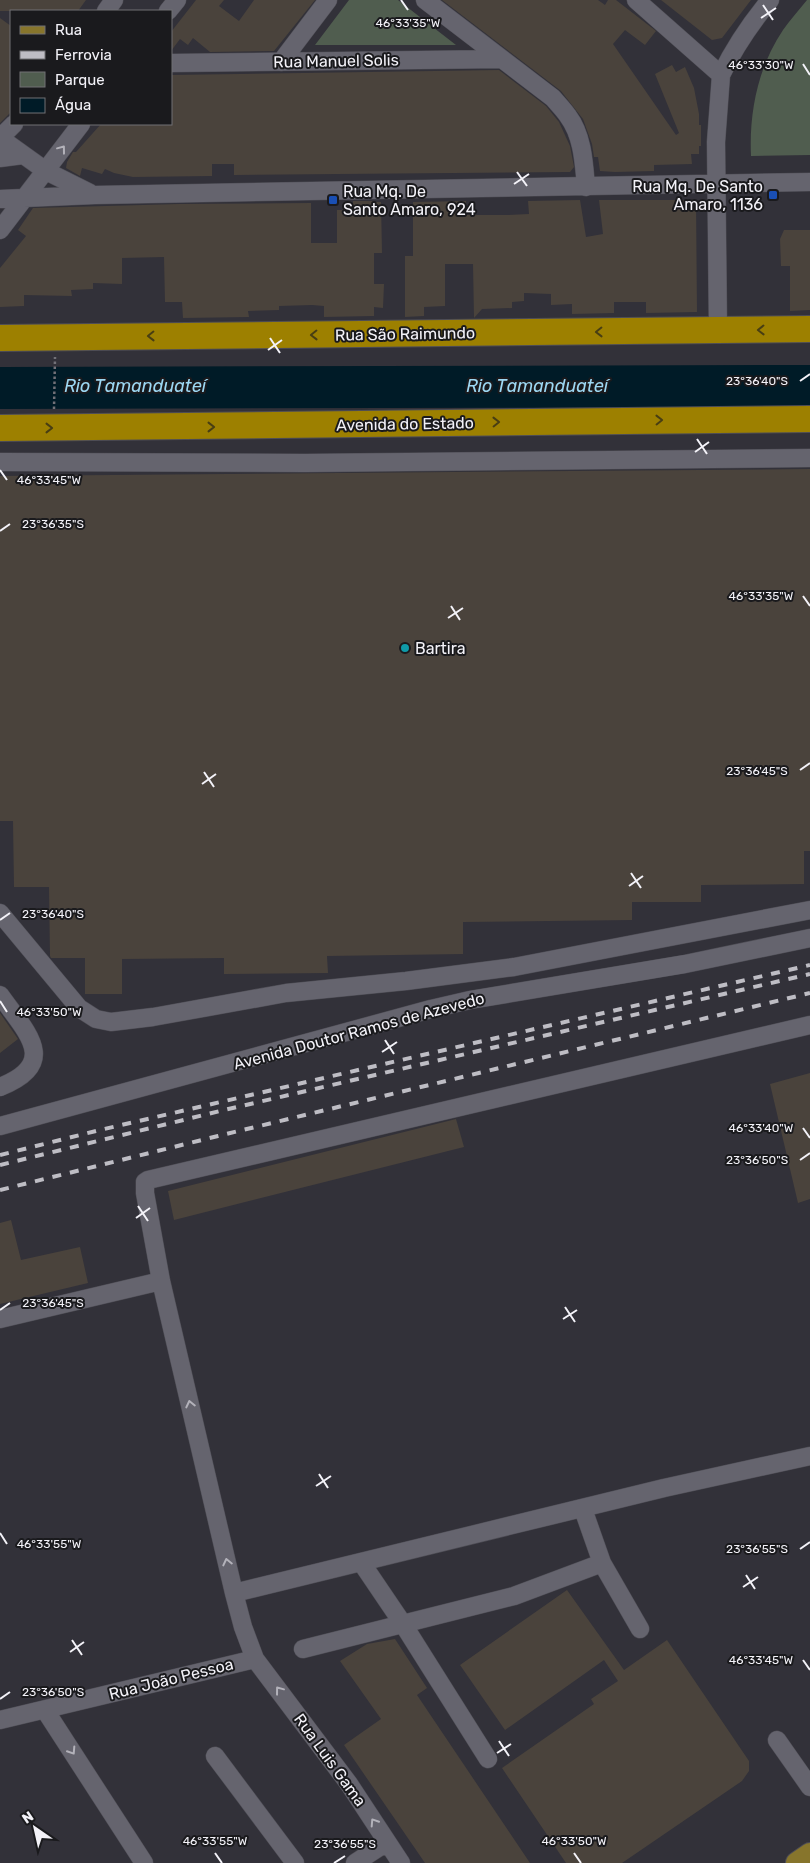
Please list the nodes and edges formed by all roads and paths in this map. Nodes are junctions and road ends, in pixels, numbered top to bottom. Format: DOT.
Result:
graph roads {
  1 [pos="328,0"];
  2 [pos="425,0"];
  3 [pos="636,0"];
  4 [pos="770,0"];
  5 [pos="502,59"];
  6 [pos="282,62"];
  7 [pos="172,63"];
  8 [pos="722,75"];
  9 [pos="13,125"];
  10 [pos="81,125"];
  11 [pos="0,138"];
  12 [pos="23,155"];
  13 [pos="0,158"];
  14 [pos="46,170"];
  15 [pos="810,182"];
  16 [pos="716,183"];
  17 [pos="586,187"];
  18 [pos="95,195"];
  19 [pos="24,198"];
  20 [pos="0,199"];
  21 [pos="0,230"];
  22 [pos="810,329"];
  23 [pos="718,330"];
  24 [pos="0,338"];
  25 [pos="55,352"];
  26 [pos="54,418"];
  27 [pos="810,419"];
  28 [pos="0,428"];
  29 [pos="810,458"];
  30 [pos="0,462"];
  31 [pos="810,910"];
  32 [pos="0,913"];
  33 [pos="810,938"];
  34 [pos="0,995"];
  35 [pos="810,1026"];
  36 [pos="0,1086"];
  37 [pos="0,1126"];
  38 [pos="161,1282"];
  39 [pos="0,1319"];
  40 [pos="810,1456"];
  41 [pos="583,1508"];
  42 [pos="361,1562"];
  43 [pos="602,1563"];
  44 [pos="234,1593"];
  45 [pos="404,1624"];
  46 [pos="640,1629"];
  47 [pos="303,1649"];
  48 [pos="255,1659"];
  49 [pos="45,1710"];
  50 [pos="0,1720"];
  51 [pos="777,1740"];
  52 [pos="216,1756"];
  53 [pos="488,1759"];
  54 [pos="810,1787"];
  55 [pos="387,1842"];
  56 [pos="810,1854"];
  57 [pos="144,1863"];
  58 [pos="295,1863"];
  59 [pos="355,1863"];
  60 [pos="401,1863"];
  61 [pos="797,1863"];
  1 -- 6 [label="street"];
  2 -- 5 [label="street"];
  3 -- 8 [label="street"];
  4 -- 8 [label="street"];
  5 -- 6 [label="street, Rua Manuel Solis"];
  5 -- 17 [label="street"];
  6 -- 7 [label="street, Rua Manuel Solis"];
  8 -- 16 [label="street"];
  9 -- 11 [label="street"];
  14 -- 10 [label="street, one-way"];
  11 -- 12 [label="street"];
  12 -- 13 [label="street"];
  12 -- 14 [label="street"];
  14 -- 18 [label="street"];
  14 -- 19 [label="street"];
  15 -- 16 [label="street"];
  16 -- 17 [label="street"];
  16 -- 23 [label="street"];
  17 -- 18 [label="street"];
  18 -- 19 [label="street"];
  19 -- 20 [label="street"];
  19 -- 21 [label="street"];
  22 -- 23 [label="highway, Rua São Raimundo, one-way"];
  23 -- 24 [label="highway, Rua São Raimundo, one-way"];
  25 -- 26 [label="path"];
  28 -- 27 [label="highway, Avenida do Estado, one-way"];
  29 -- 30 [label="street"];
  31 -- 32 [label="street"];
  33 -- 37 [label="street, Avenida Doutor Ramos de Azevedo"];
  34 -- 36 [label="street"];
  35 -- 38 [label="street, Rua Luis Gama"];
  38 -- 39 [label="street"];
  44 -- 38 [label="street, Rua Luis Gama, one-way"];
  40 -- 41 [label="street"];
  41 -- 42 [label="street"];
  41 -- 43 [label="street"];
  42 -- 44 [label="street"];
  42 -- 45 [label="street"];
  43 -- 45 [label="street"];
  43 -- 46 [label="street"];
  44 -- 48 [label="street, Rua Luis Gama"];
  45 -- 47 [label="street"];
  45 -- 53 [label="street"];
  48 -- 49 [label="street, Rua João Pessoa"];
  55 -- 48 [label="street, Rua Luis Gama, one-way"];
  49 -- 50 [label="street, Rua João Pessoa"];
  49 -- 57 [label="street, one-way"];
  51 -- 54 [label="street"];
  52 -- 58 [label="street"];
  55 -- 59 [label="street"];
  55 -- 60 [label="street, Rua Luis Gama"];
  56 -- 61 [label="main road"];
}
